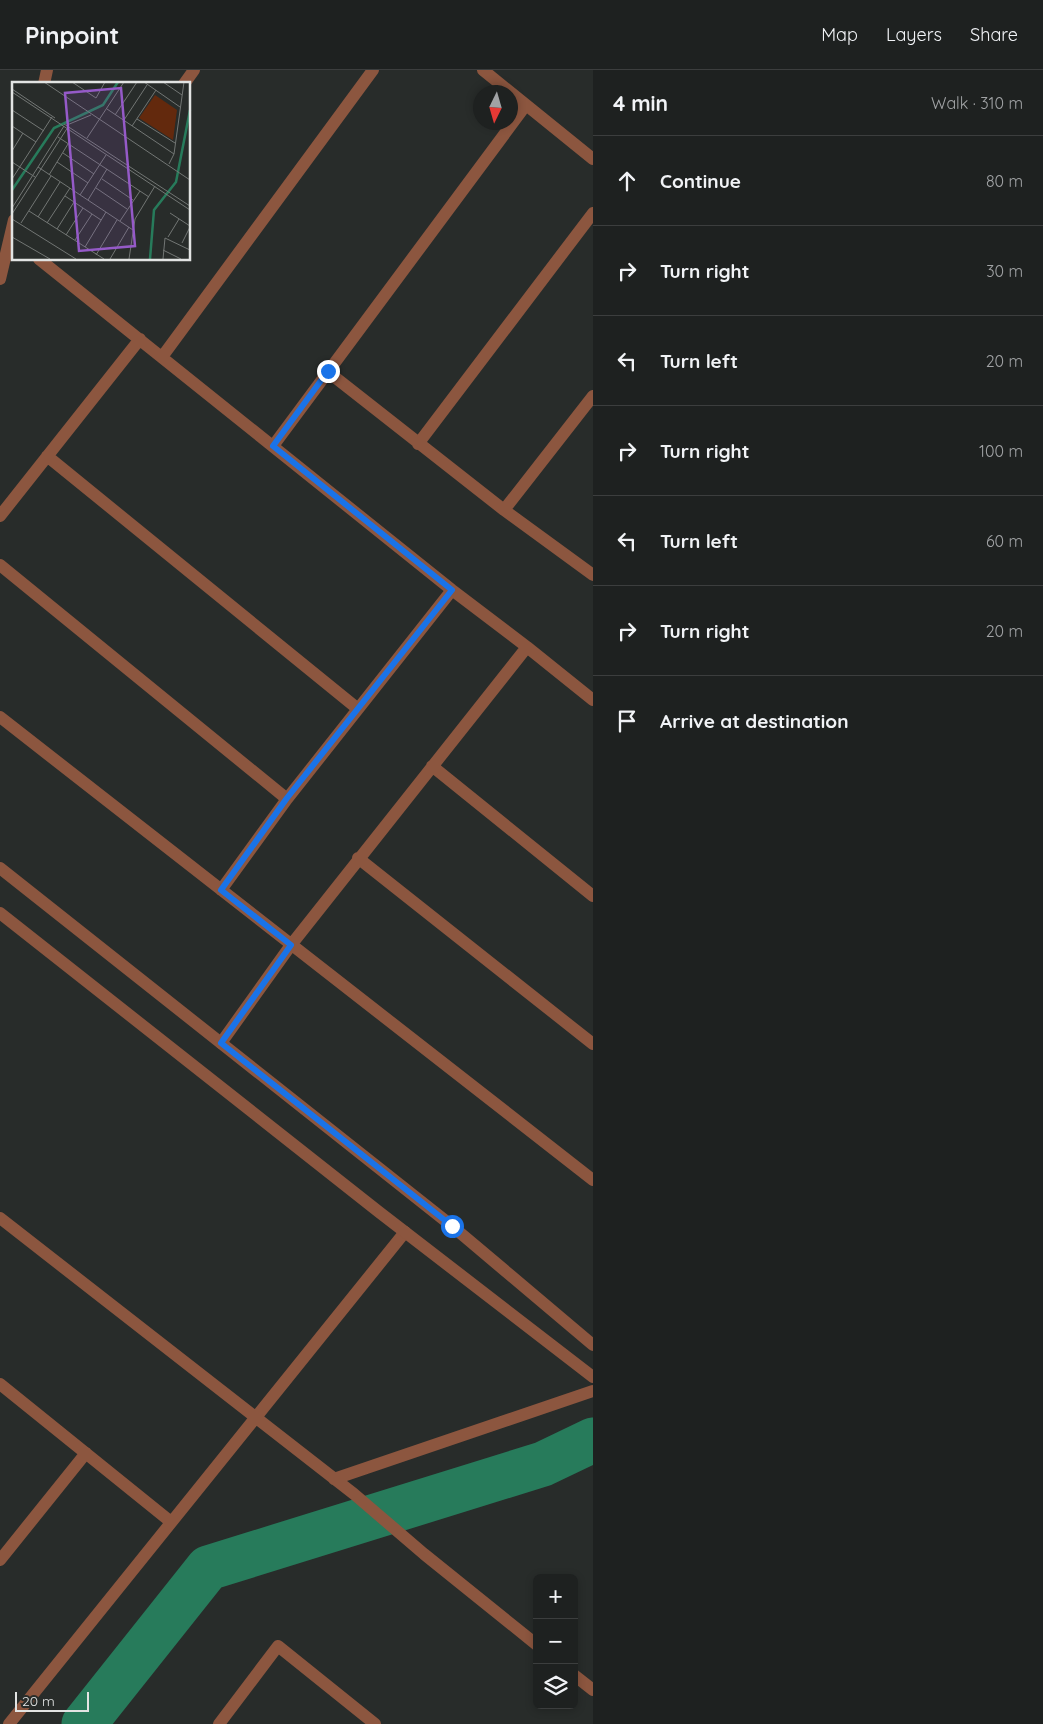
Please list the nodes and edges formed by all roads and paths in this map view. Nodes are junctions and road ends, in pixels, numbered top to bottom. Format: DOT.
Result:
graph roads {
  1 [pos="194,70"];
  2 [pos="372,70"];
  3 [pos="483,70"];
  4 [pos="185,82"];
  5 [pos="526,105"];
  6 [pos="593,159"];
  7 [pos="593,213"];
  8 [pos="12,237"];
  9 [pos="42,260"];
  10 [pos="55,264"];
  11 [pos="0,278"];
  12 [pos="140,339"];
  13 [pos="162,357"];
  14 [pos="328,371"];
  15 [pos="593,396"];
  16 [pos="418,444"];
  17 [pos="273,446"];
  18 [pos="47,456"];
  19 [pos="504,510"];
  20 [pos="0,516"];
  21 [pos="0,565"];
  22 [pos="593,575"];
  23 [pos="452,590"];
  24 [pos="527,647"];
  25 [pos="593,700"];
  26 [pos="358,709"];
  27 [pos="0,717"];
  28 [pos="432,766"];
  29 [pos="287,798"];
  30 [pos="358,858"];
  31 [pos="0,868"];
  32 [pos="221,890"];
  33 [pos="593,896"];
  34 [pos="0,913"];
  35 [pos="291,945"];
  36 [pos="221,1043"];
  37 [pos="593,1044"];
  38 [pos="593,1180"];
  39 [pos="0,1218"];
  40 [pos="405,1232"];
  41 [pos="593,1345"];
  42 [pos="591,1372"];
  43 [pos="1,1388"];
  44 [pos="593,1391"];
  45 [pos="256,1417"];
  46 [pos="86,1453"];
  47 [pos="334,1479"];
  48 [pos="171,1522"];
  49 [pos="0,1560"];
  50 [pos="533,1642"];
  51 [pos="578,1678"];
  52 [pos="593,1690"];
  53 [pos="9,1724"];
  54 [pos="218,1724"];
  55 [pos="375,1724"];
  1 -- 4 [label="street"];
  2 -- 13 [label="street"];
  3 -- 5 [label="street"];
  5 -- 6 [label="street"];
  5 -- 14 [label="street"];
  7 -- 16 [label="street"];
  8 -- 11 [label="street"];
  9 -- 10 [label="street"];
  10 -- 12 [label="street"];
  12 -- 13 [label="street"];
  12 -- 18 [label="street"];
  13 -- 17 [label="street"];
  14 -- 16 [label="street"];
  14 -- 17 [label="street"];
  15 -- 19 [label="street"];
  16 -- 19 [label="street"];
  17 -- 23 [label="street"];
  18 -- 20 [label="street"];
  18 -- 26 [label="street"];
  19 -- 22 [label="street"];
  21 -- 29 [label="street"];
  23 -- 24 [label="street"];
  23 -- 26 [label="street"];
  24 -- 25 [label="street"];
  24 -- 28 [label="street"];
  26 -- 29 [label="street"];
  27 -- 32 [label="street"];
  28 -- 30 [label="street"];
  28 -- 33 [label="street"];
  29 -- 32 [label="street"];
  30 -- 35 [label="street"];
  30 -- 37 [label="street"];
  31 -- 36 [label="street"];
  32 -- 35 [label="street"];
  34 -- 40 [label="street"];
  35 -- 36 [label="street"];
  35 -- 38 [label="street"];
  36 -- 41 [label="street"];
  39 -- 45 [label="street"];
  40 -- 42 [label="street"];
  40 -- 45 [label="street"];
  43 -- 46 [label="street"];
  44 -- 47 [label="street"];
  45 -- 47 [label="street"];
  45 -- 48 [label="street"];
  46 -- 48 [label="street"];
  46 -- 49 [label="street"];
  47 -- 50 [label="street"];
  48 -- 53 [label="street"];
  51 -- 52 [label="street"];
  54 -- 55 [label="street"];
}
